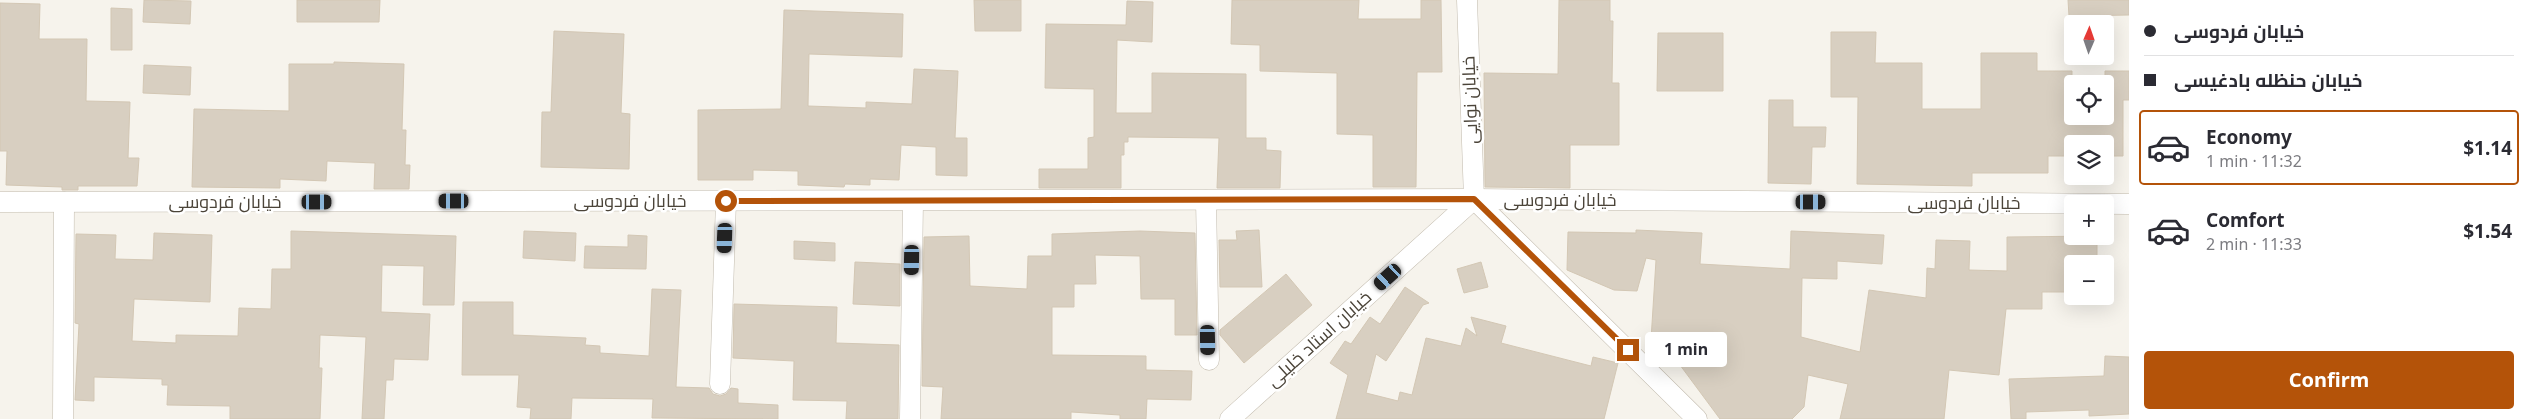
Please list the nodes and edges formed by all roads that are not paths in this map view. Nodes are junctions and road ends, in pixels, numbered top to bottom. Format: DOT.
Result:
graph roads {
  1 [pos="1467,0"];
  2 [pos="1474,199"];
  3 [pos="1206,200"];
  4 [pos="726,201"];
  5 [pos="913,201"];
  6 [pos="0,202"];
  7 [pos="64,202"];
  8 [pos="2129,204"];
  9 [pos="1209,360"];
  10 [pos="720,384"];
  11 [pos="63,419"];
  12 [pos="910,419"];
  13 [pos="1230,419"];
  14 [pos="1697,419"];
  1 -- 2 [label="street, خیابان نوایی"];
  2 -- 3 [label="street, خیابان فردوسی"];
  2 -- 8 [label="street, خیابان فردوسی"];
  2 -- 13 [label="street, خیابان استاد خلیلی"];
  2 -- 14 [label="street"];
  3 -- 5 [label="street, خیابان فردوسی"];
  3 -- 9 [label="street"];
  4 -- 5 [label="street, خیابان فردوسی"];
  4 -- 7 [label="street, خیابان فردوسی"];
  4 -- 10 [label="street"];
  5 -- 12 [label="street"];
  6 -- 7 [label="street, خیابان فردوسی"];
  7 -- 11 [label="street"];
}
